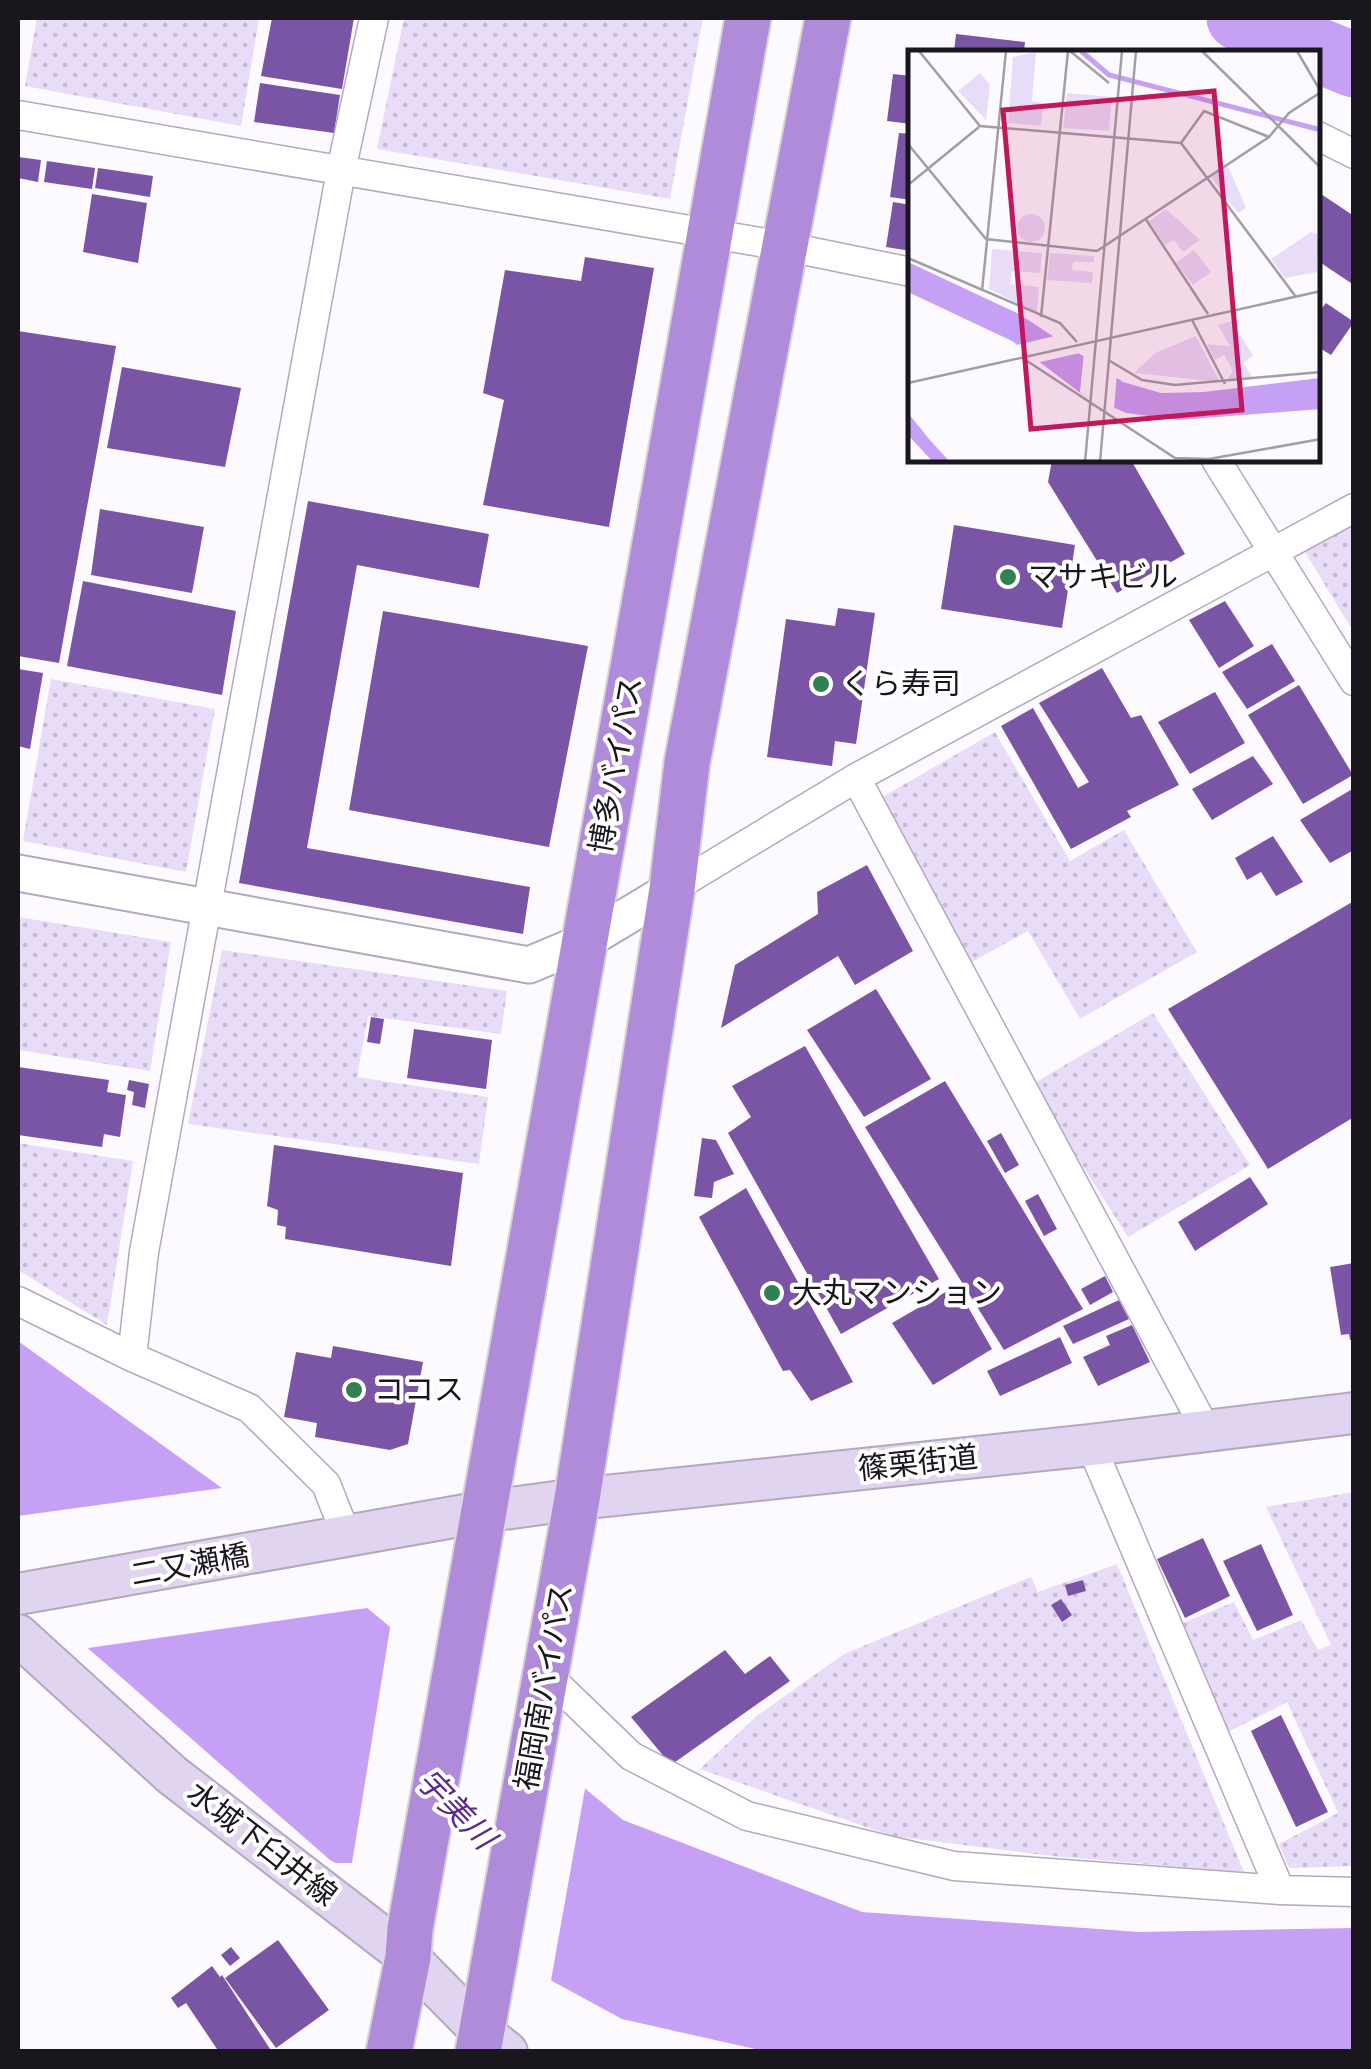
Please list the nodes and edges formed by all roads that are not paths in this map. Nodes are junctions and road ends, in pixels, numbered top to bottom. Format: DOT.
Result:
graph roads {
  1 [pos="374,18"];
  2 [pos="748,18"];
  3 [pos="828,18"];
  4 [pos="18,115"];
  5 [pos="1321,138"];
  6 [pos="1354,154"];
  7 [pos="341,171"];
  8 [pos="712,234"];
  9 [pos="783,246"];
  10 [pos="908,271"];
  11 [pos="1217,462"];
  12 [pos="1354,508"];
  13 [pos="1272,550"];
  14 [pos="1354,682"];
  15 [pos="856,778"];
  16 [pos="18,873"];
  17 [pos="672,888"];
  18 [pos="209,908"];
  19 [pos="584,942"];
  20 [pos="18,1301"];
  21 [pos="132,1357"];
  22 [pos="1354,1413"];
  23 [pos="1205,1428"];
  24 [pos="1091,1444"];
  25 [pos="577,1499"];
  26 [pos="482,1512"];
  27 [pos="346,1537"];
  28 [pos="26,1593"];
  29 [pos="18,1634"];
  30 [pos="546,1674"];
  31 [pos="1280,1890"];
  32 [pos="1354,1892"];
  33 [pos="409,1943"];
  34 [pos="489,2045"];
  35 [pos="388,2052"];
  1 -- 7 [label="street"];
  2 -- 8 [label="highway, 博多バイパス"];
  3 -- 9 [label="highway"];
  4 -- 7 [label="street"];
  5 -- 6 [label="street"];
  7 -- 8 [label="street"];
  7 -- 18 [label="street"];
  8 -- 9 [label="street"];
  8 -- 19 [label="highway, 博多バイパス"];
  9 -- 10 [label="street"];
  9 -- 17 [label="highway"];
  11 -- 13 [label="street"];
  12 -- 13 [label="street"];
  13 -- 14 [label="street"];
  13 -- 15 [label="street"];
  15 -- 17 [label="street"];
  15 -- 23 [label="street"];
  16 -- 18 [label="street"];
  17 -- 19 [label="street"];
  17 -- 25 [label="highway"];
  18 -- 19 [label="street"];
  18 -- 21 [label="street"];
  19 -- 26 [label="highway, 博多バイパス"];
  20 -- 21 [label="street"];
  21 -- 27 [label="street"];
  22 -- 23 [label="main road, 篠栗街道"];
  23 -- 24 [label="main road, 篠栗街道"];
  24 -- 25 [label="main road, 篠栗街道"];
  24 -- 31 [label="street"];
  25 -- 26 [label="main road, 篠栗街道"];
  25 -- 30 [label="highway, 福岡南バイパス"];
  26 -- 27 [label="main road, 二又瀬橋"];
  26 -- 33 [label="highway"];
  27 -- 28 [label="main road, 二又瀬橋"];
  29 -- 33 [label="main road, 水城下臼井線"];
  30 -- 31 [label="street"];
  30 -- 34 [label="highway, 福岡南バイパス"];
  31 -- 32 [label="street"];
  33 -- 34 [label="main road, 水城下臼井線"];
  33 -- 35 [label="highway"];
}
